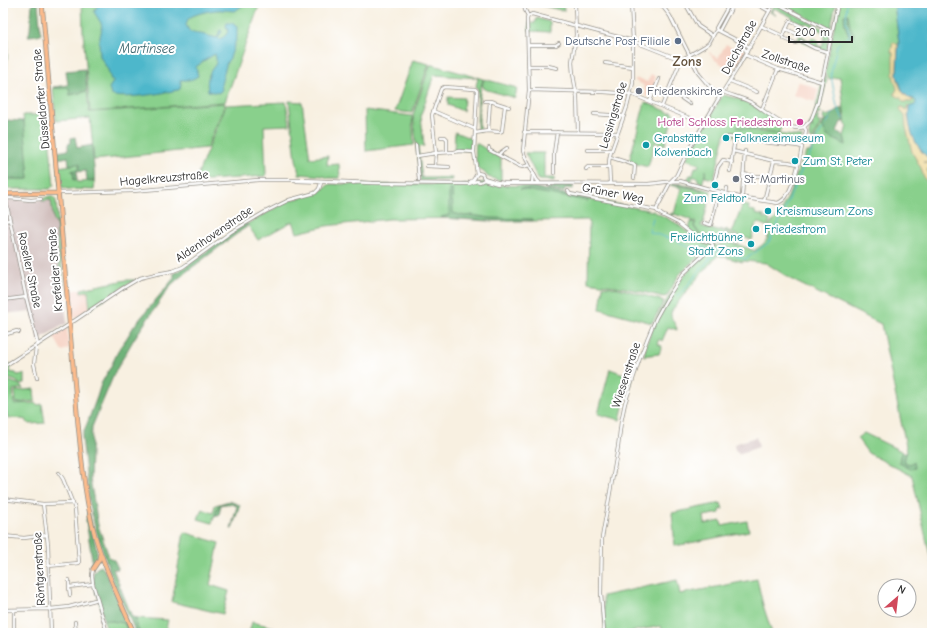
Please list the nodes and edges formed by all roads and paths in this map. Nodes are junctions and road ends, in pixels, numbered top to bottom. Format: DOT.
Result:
graph roads {
  1 [pos="42,3"];
  2 [pos="524,3"];
  3 [pos="575,3"];
  4 [pos="631,3"];
  5 [pos="660,3"];
  6 [pos="685,3"];
  7 [pos="730,3"];
  8 [pos="734,3"];
  9 [pos="755,3"];
  10 [pos="775,3"];
  11 [pos="838,3"];
  12 [pos="769,11"];
  13 [pos="528,16"];
  14 [pos="576,26"];
  15 [pos="761,26"];
  16 [pos="803,27"];
  17 [pos="786,29"];
  18 [pos="718,31"];
  19 [pos="832,32"];
  20 [pos="799,35"];
  21 [pos="713,36"];
  22 [pos="782,36"];
  23 [pos="633,41"];
  24 [pos="801,41"];
  25 [pos="740,42"];
  26 [pos="559,43"];
  27 [pos="795,43"];
  28 [pos="528,45"];
  29 [pos="750,47"];
  30 [pos="828,52"];
  31 [pos="746,53"];
  32 [pos="689,55"];
  33 [pos="681,60"];
  34 [pos="604,63"];
  35 [pos="528,66"];
  36 [pos="633,67"];
  37 [pos="557,68"];
  38 [pos="778,69"];
  39 [pos="659,79"];
  40 [pos="730,81"];
  41 [pos="822,82"];
  42 [pos="710,88"];
  43 [pos="529,90"];
  44 [pos="668,91"];
  45 [pos="576,92"];
  46 [pos="757,92"];
  47 [pos="722,93"];
  48 [pos="631,94"];
  49 [pos="718,98"];
  50 [pos="485,101"];
  51 [pos="490,101"];
  52 [pos="650,101"];
  53 [pos="690,104"];
  54 [pos="662,106"];
  55 [pos="762,110"];
  56 [pos="433,112"];
  57 [pos="594,114"];
  58 [pos="624,116"];
  59 [pos="704,124"];
  60 [pos="804,127"];
  61 [pos="475,129"];
  62 [pos="488,131"];
  63 [pos="524,132"];
  64 [pos="557,132"];
  65 [pos="578,132"];
  66 [pos="475,133"];
  67 [pos="617,133"];
  68 [pos="441,137"];
  69 [pos="728,137"];
  70 [pos="735,138"];
  71 [pos="805,138"];
  72 [pos="416,145"];
  73 [pos="489,148"];
  74 [pos="507,148"];
  75 [pos="588,150"];
  76 [pos="611,150"];
  77 [pos="733,151"];
  78 [pos="447,152"];
  79 [pos="474,152"];
  80 [pos="436,153"];
  81 [pos="745,153"];
  82 [pos="498,155"];
  83 [pos="417,156"];
  84 [pos="610,157"];
  85 [pos="774,161"];
  86 [pos="732,162"];
  87 [pos="798,164"];
  88 [pos="529,165"];
  89 [pos="427,166"];
  90 [pos="435,166"];
  91 [pos="449,167"];
  92 [pos="609,167"];
  93 [pos="586,168"];
  94 [pos="730,171"];
  95 [pos="533,173"];
  96 [pos="554,173"];
  97 [pos="478,174"];
  98 [pos="743,174"];
  99 [pos="676,176"];
  100 [pos="771,176"];
  101 [pos="536,178"];
  102 [pos="634,178"];
  103 [pos="484,179"];
  104 [pos="419,180"];
  105 [pos="476,180"];
  106 [pos="671,181"];
  107 [pos="680,181"];
  108 [pos="322,182"];
  109 [pos="540,182"];
  110 [pos="534,183"];
  111 [pos="573,183"];
  112 [pos="610,183"];
  113 [pos="727,188"];
  114 [pos="712,190"];
  115 [pos="568,191"];
  116 [pos="718,192"];
  117 [pos="59,193"];
  118 [pos="3,194"];
  119 [pos="726,194"];
  120 [pos="742,197"];
  121 [pos="41,199"];
  122 [pos="764,201"];
  123 [pos="657,210"];
  124 [pos="10,220"];
  125 [pos="3,221"];
  126 [pos="704,223"];
  127 [pos="26,297"];
  128 [pos="3,300"];
  129 [pos="70,323"];
  130 [pos="19,332"];
  131 [pos="3,335"];
  132 [pos="3,344"];
  133 [pos="37,346"];
  134 [pos="3,350"];
  135 [pos="3,367"];
  136 [pos="37,378"];
  137 [pos="59,472"];
  138 [pos="3,499"];
  139 [pos="73,503"];
  140 [pos="43,504"];
  141 [pos="47,535"];
  142 [pos="3,536"];
  143 [pos="100,554"];
  144 [pos="104,562"];
  145 [pos="97,563"];
  146 [pos="48,566"];
  147 [pos="93,569"];
  148 [pos="68,580"];
  149 [pos="93,584"];
  150 [pos="69,587"];
  151 [pos="70,594"];
  152 [pos="95,600"];
  153 [pos="50,609"];
  154 [pos="3,610"];
  155 [pos="14,610"];
  156 [pos="75,622"];
  157 [pos="14,633"];
  158 [pos="51,633"];
  159 [pos="76,633"];
  160 [pos="107,633"];
  161 [pos="134,633"];
  162 [pos="604,633"];
  1 -- 117 [label="main road, Düsseldorfer Straße"];
  2 -- 13 [label="street"];
  3 -- 14 [label="street"];
  4 -- 23 [label="street, Lessingstraße"];
  5 -- 32 [label="street"];
  6 -- 21 [label="street"];
  7 -- 18 [label="street"];
  8 -- 18 [label="street"];
  9 -- 12 [label="street"];
  10 -- 12 [label="street, Deichstraße"];
  10 -- 19 [label="street"];
  11 -- 19 [label="street"];
  12 -- 15 [label="street, Deichstraße"];
  13 -- 14 [label="street"];
  13 -- 28 [label="street"];
  14 -- 23 [label="street"];
  14 -- 45 [label="street"];
  15 -- 22 [label="street"];
  15 -- 29 [label="street, Deichstraße"];
  16 -- 17 [label="street"];
  17 -- 20 [label="street"];
  17 -- 22 [label="street"];
  18 -- 21 [label="street"];
  18 -- 25 [label="street"];
  19 -- 30 [label="street"];
  21 -- 32 [label="street"];
  22 -- 27 [label="street"];
  23 -- 33 [label="street"];
  23 -- 36 [label="street, Lessingstraße"];
  24 -- 30 [label="street"];
  25 -- 29 [label="street"];
  25 -- 31 [label="street"];
  26 -- 28 [label="street"];
  28 -- 35 [label="street"];
  29 -- 31 [label="street, Deichstraße"];
  30 -- 41 [label="street"];
  31 -- 38 [label="street, Zollstraße"];
  31 -- 40 [label="street, Deichstraße"];
  32 -- 33 [label="street"];
  32 -- 42 [label="street"];
  33 -- 44 [label="street"];
  34 -- 36 [label="street"];
  35 -- 37 [label="street"];
  35 -- 43 [label="street"];
  36 -- 48 [label="street, Lessingstraße"];
  38 -- 41 [label="street, Zollstraße"];
  38 -- 55 [label="street"];
  39 -- 52 [label="street"];
  40 -- 46 [label="street"];
  40 -- 47 [label="street, Deichstraße"];
  41 -- 60 [label="street"];
  42 -- 47 [label="street"];
  42 -- 49 [label="street"];
  43 -- 45 [label="street"];
  43 -- 63 [label="street"];
  44 -- 53 [label="street"];
  44 -- 54 [label="street"];
  45 -- 48 [label="street"];
  45 -- 65 [label="street"];
  47 -- 49 [label="street, Deichstraße"];
  47 -- 55 [label="street"];
  48 -- 52 [label="street"];
  48 -- 58 [label="street, Lessingstraße"];
  49 -- 59 [label="street, Deichstraße"];
  50 -- 51 [label="street"];
  51 -- 62 [label="street"];
  51 -- 62 [label="street"];
  52 -- 54 [label="street"];
  54 -- 59 [label="street"];
  55 -- 60 [label="street"];
  56 -- 61 [label="street"];
  56 -- 61 [label="street"];
  56 -- 80 [label="street"];
  57 -- 58 [label="street"];
  58 -- 67 [label="street, Lessingstraße"];
  59 -- 99 [label="street, Deichstraße"];
  60 -- 71 [label="street"];
  61 -- 66 [label="street"];
  62 -- 66 [label="street"];
  63 -- 64 [label="street"];
  63 -- 88 [label="street"];
  64 -- 65 [label="street"];
  64 -- 96 [label="street"];
  65 -- 67 [label="street"];
  66 -- 79 [label="street"];
  67 -- 76 [label="street, Lessingstraße"];
  68 -- 78 [label="street"];
  69 -- 70 [label="street"];
  70 -- 77 [label="street"];
  70 -- 87 [label="street"];
  72 -- 83 [label="street"];
  73 -- 82 [label="street"];
  74 -- 82 [label="street"];
  75 -- 76 [label="street"];
  76 -- 84 [label="street, Lessingstraße"];
  77 -- 81 [label="street"];
  77 -- 86 [label="street"];
  78 -- 79 [label="street"];
  78 -- 80 [label="street"];
  79 -- 97 [label="street"];
  80 -- 83 [label="street"];
  80 -- 90 [label="street"];
  81 -- 85 [label="street"];
  81 -- 98 [label="street"];
  82 -- 88 [label="street"];
  83 -- 104 [label="street"];
  84 -- 92 [label="street, Lessingstraße"];
  84 -- 102 [label="street"];
  85 -- 87 [label="street"];
  85 -- 100 [label="street"];
  86 -- 94 [label="street"];
  86 -- 114 [label="street"];
  87 -- 122 [label="street"];
  88 -- 95 [label="street"];
  89 -- 90 [label="street"];
  90 -- 91 [label="street"];
  92 -- 93 [label="street"];
  92 -- 112 [label="street, Lessingstraße"];
  95 -- 101 [label="street"];
  95 -- 110 [label="street"];
  97 -- 103 [label="street"];
  97 -- 105 [label="street"];
  98 -- 100 [label="street"];
  98 -- 120 [label="street"];
  99 -- 106 [label="street, Deichstraße"];
  99 -- 107 [label="street"];
  100 -- 122 [label="street"];
  101 -- 109 [label="street"];
  101 -- 110 [label="street"];
  103 -- 105 [label="street"];
  103 -- 110 [label="street"];
  103 -- 110 [label="street"];
  105 -- 108 [label="street"];
  106 -- 107 [label="street"];
  106 -- 112 [label="street"];
  106 -- 123 [label="street"];
  107 -- 114 [label="street"];
  108 -- 117 [label="street, Hagelkreuzstraße"];
  108 -- 129 [label="street, Aldenhovenstraße"];
  109 -- 110 [label="street"];
  109 -- 111 [label="street"];
  110 -- 111 [label="street"];
  111 -- 112 [label="street"];
  113 -- 119 [label="street"];
  114 -- 116 [label="street"];
  115 -- 123 [label="street, Grüner Weg"];
  116 -- 119 [label="street"];
  116 -- 126 [label="street"];
  117 -- 118 [label="main road"];
  117 -- 129 [label="main road, Krefelder Straße"];
  119 -- 120 [label="street"];
  120 -- 122 [label="street"];
  121 -- 124 [label="street, Roseller Straße"];
  123 -- 162 [label="street, Wiesenstraße"];
  124 -- 125 [label="street"];
  124 -- 127 [label="street, Roseller Straße"];
  127 -- 128 [label="street"];
  127 -- 133 [label="street, Roseller Straße"];
  129 -- 133 [label="street, Aldenhovenstraße"];
  129 -- 143 [label="main road, Krefelder Straße"];
  130 -- 131 [label="street"];
  132 -- 134 [label="street"];
  133 -- 135 [label="street, Aldenhovenstraße"];
  133 -- 136 [label="street, Roseller Straße"];
  137 -- 139 [label="street"];
  138 -- 140 [label="street"];
  139 -- 140 [label="street"];
  139 -- 146 [label="street"];
  140 -- 141 [label="street, Röntgenstraße"];
  141 -- 142 [label="street"];
  141 -- 146 [label="street, Röntgenstraße"];
  143 -- 144 [label="main road, Krefelder Straße"];
  143 -- 145 [label="main road"];
  144 -- 145 [label="main road"];
  144 -- 147 [label="main road"];
  144 -- 161 [label="main road, Krefelder Straße"];
  145 -- 147 [label="main road"];
  146 -- 153 [label="street, Röntgenstraße"];
  147 -- 149 [label="street"];
  148 -- 150 [label="street"];
  149 -- 150 [label="street"];
  149 -- 160 [label="street"];
  150 -- 151 [label="street"];
  152 -- 153 [label="street"];
  153 -- 155 [label="street"];
  153 -- 158 [label="street, Röntgenstraße"];
  154 -- 155 [label="street"];
  155 -- 157 [label="street"];
  156 -- 159 [label="street"];
}
